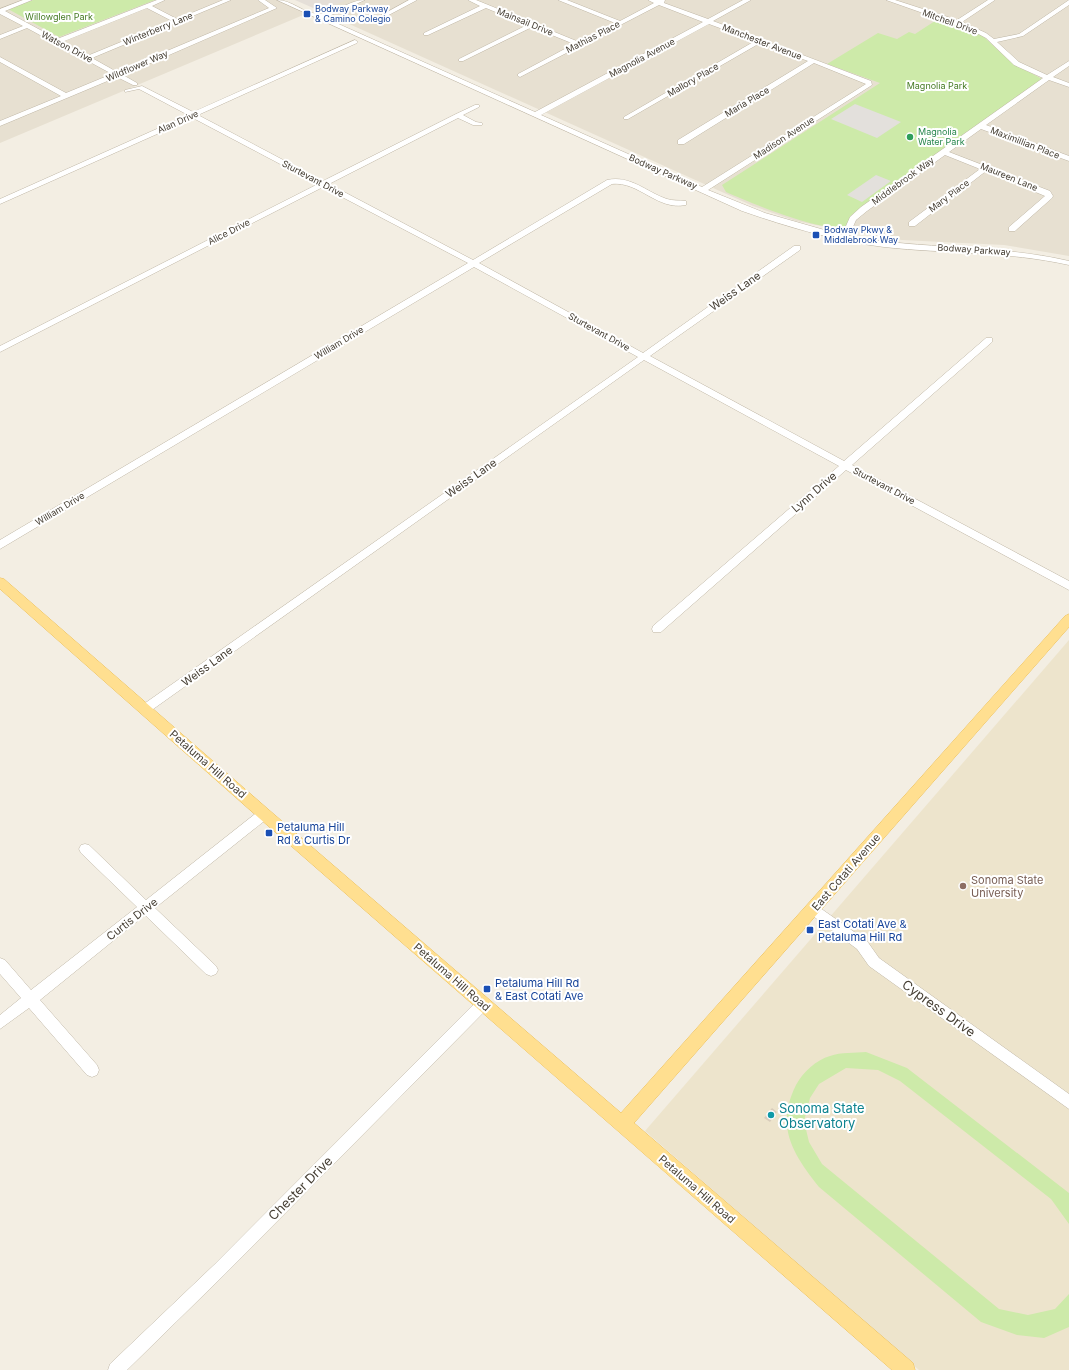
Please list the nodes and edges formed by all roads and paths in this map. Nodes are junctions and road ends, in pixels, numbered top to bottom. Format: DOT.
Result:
graph roads {
  1 [pos="29,0"];
  2 [pos="162,0"];
  3 [pos="228,0"];
  4 [pos="261,0"];
  5 [pos="280,0"];
  6 [pos="295,0"];
  7 [pos="346,0"];
  8 [pos="362,0"];
  9 [pos="414,0"];
  10 [pos="471,0"];
  11 [pos="561,0"];
  12 [pos="651,0"];
  13 [pos="748,0"];
  14 [pos="889,0"];
  15 [pos="912,0"];
  16 [pos="992,0"];
  17 [pos="662,2"];
  18 [pos="1069,2"];
  19 [pos="903,5"];
  20 [pos="147,6"];
  21 [pos="485,6"];
  22 [pos="0,11"];
  23 [pos="321,14"];
  24 [pos="383,16"];
  25 [pos="177,21"];
  26 [pos="708,22"];
  27 [pos="620,23"];
  28 [pos="956,23"];
  29 [pos="532,25"];
  30 [pos="28,26"];
  31 [pos="426,34"];
  32 [pos="0,37"];
  33 [pos="760,41"];
  34 [pos="994,41"];
  35 [pos="56,42"];
  36 [pos="355,42"];
  37 [pos="579,44"];
  38 [pos="87,58"];
  39 [pos="0,59"];
  40 [pos="461,60"];
  41 [pos="813,61"];
  42 [pos="1069,63"];
  43 [pos="118,74"];
  44 [pos="520,75"];
  45 [pos="1048,77"];
  46 [pos="135,84"];
  47 [pos="1069,85"];
  48 [pos="866,86"];
  49 [pos="126,90"];
  50 [pos="66,96"];
  51 [pos="477,106"];
  52 [pos="539,113"];
  53 [pos="194,115"];
  54 [pos="458,115"];
  55 [pos="626,118"];
  56 [pos="2,121"];
  57 [pos="480,124"];
  58 [pos="981,126"];
  59 [pos="681,142"];
  60 [pos="944,152"];
  61 [pos="1069,159"];
  62 [pos="986,168"];
  63 [pos="322,184"];
  64 [pos="706,189"];
  65 [pos="0,202"];
  66 [pos="683,203"];
  67 [pos="912,224"];
  68 [pos="1012,229"];
  69 [pos="845,235"];
  70 [pos="797,248"];
  71 [pos="1069,256"];
  72 [pos="1069,262"];
  73 [pos="473,263"];
  74 [pos="989,340"];
  75 [pos="0,350"];
  76 [pos="643,356"];
  77 [pos="846,465"];
  78 [pos="0,545"];
  79 [pos="0,582"];
  80 [pos="1069,586"];
  81 [pos="1069,619"];
  82 [pos="657,629"];
  83 [pos="145,709"];
  84 [pos="264,814"];
  85 [pos="85,849"];
  86 [pos="146,908"];
  87 [pos="813,909"];
  88 [pos="0,964"];
  89 [pos="211,970"];
  90 [pos="30,1000"];
  91 [pos="483,1004"];
  92 [pos="0,1023"];
  93 [pos="92,1070"];
  94 [pos="1069,1102"];
  95 [pos="622,1124"];
  96 [pos="116,1370"];
  97 [pos="906,1370"];
  1 -- 22 [label="street"];
  2 -- 20 [label="street"];
  3 -- 25 [label="street, Winterberry Lane"];
  4 -- 43 [label="street, Wildflower Way"];
  5 -- 23 [label="street, Bodway Parkway"];
  6 -- 23 [label="street, Bodway Parkway"];
  7 -- 23 [label="street"];
  8 -- 23 [label="street"];
  9 -- 24 [label="street"];
  10 -- 21 [label="street, Mainsail Drive"];
  11 -- 27 [label="street"];
  12 -- 17 [label="street, Manchester Avenue"];
  13 -- 26 [label="street, Magnolia Avenue"];
  14 -- 19 [label="street, Mitchell Drive"];
  15 -- 19 [label="street"];
  16 -- 28 [label="street"];
  17 -- 26 [label="street, Manchester Avenue"];
  17 -- 27 [label="street, Mathias Place"];
  18 -- 34 [label="street"];
  19 -- 28 [label="street, Mitchell Drive"];
  20 -- 25 [label="street"];
  20 -- 35 [label="street"];
  21 -- 29 [label="street, Mainsail Drive"];
  21 -- 31 [label="street"];
  22 -- 30 [label="street, Watson Drive"];
  23 -- 52 [label="street, Bodway Parkway"];
  23 -- 52 [label="street, Bodway Parkway"];
  25 -- 38 [label="street, Winterberry Lane"];
  26 -- 33 [label="street, Manchester Avenue"];
  26 -- 52 [label="street, Magnolia Avenue"];
  27 -- 37 [label="street, Mathias Place"];
  28 -- 34 [label="street, Mitchell Drive"];
  29 -- 37 [label="street, Mainsail Drive"];
  29 -- 40 [label="street"];
  30 -- 32 [label="street"];
  30 -- 35 [label="street, Watson Drive"];
  33 -- 41 [label="street, Manchester Avenue"];
  33 -- 55 [label="street, Mallory Place"];
  34 -- 45 [label="street, Mitchell Drive"];
  35 -- 38 [label="street, Watson Drive"];
  36 -- 53 [label="street, Alan Drive"];
  37 -- 44 [label="street, Mathias Place"];
  38 -- 43 [label="street, Watson Drive"];
  39 -- 50 [label="street"];
  41 -- 48 [label="street, Manchester Avenue"];
  41 -- 59 [label="street, Maria Place"];
  42 -- 45 [label="street, Middlebrook Way"];
  43 -- 46 [label="street, Watson Drive"];
  43 -- 50 [label="street, Wildflower Way"];
  45 -- 47 [label="street, Mitchell Drive"];
  45 -- 58 [label="street, Middlebrook Way"];
  48 -- 64 [label="street, Madison Avenue"];
  49 -- 53 [label="street, Sturtevant Drive"];
  50 -- 56 [label="street, Wildflower Way"];
  51 -- 54 [label="street, Alice Drive"];
  52 -- 64 [label="street, Bodway Parkway"];
  53 -- 63 [label="street, Sturtevant Drive"];
  53 -- 65 [label="street, Alan Drive"];
  54 -- 57 [label="street"];
  54 -- 63 [label="street, Alice Drive"];
  58 -- 60 [label="street, Middlebrook Way"];
  58 -- 61 [label="street, Maximillian Place"];
  60 -- 62 [label="street, Maureen Lane"];
  60 -- 69 [label="street, Middlebrook Way"];
  62 -- 67 [label="street, Mary Place"];
  62 -- 68 [label="street, Maureen Lane"];
  63 -- 73 [label="street, Sturtevant Drive"];
  63 -- 75 [label="street, Alice Drive"];
  64 -- 69 [label="street, Bodway Parkway"];
  66 -- 73 [label="street, William Drive"];
  69 -- 71 [label="street, Bodway Parkway"];
  69 -- 72 [label="street, Bodway Parkway"];
  70 -- 76 [label="street, Weiss Lane"];
  73 -- 76 [label="street, Sturtevant Drive"];
  73 -- 78 [label="street, William Drive"];
  74 -- 77 [label="street, Lynn Drive"];
  76 -- 77 [label="street, Sturtevant Drive"];
  76 -- 83 [label="street, Weiss Lane"];
  77 -- 80 [label="street, Sturtevant Drive"];
  77 -- 82 [label="street, Lynn Drive"];
  79 -- 83 [label="main road, Petaluma Hill Road"];
  81 -- 87 [label="main road, East Cotati Avenue"];
  83 -- 84 [label="main road, Petaluma Hill Road"];
  84 -- 86 [label="street, Curtis Drive"];
  84 -- 91 [label="main road, Petaluma Hill Road"];
  85 -- 86 [label="street"];
  86 -- 89 [label="street"];
  86 -- 90 [label="street, Curtis Drive"];
  87 -- 94 [label="street, Cypress Drive"];
  87 -- 95 [label="main road, East Cotati Avenue"];
  88 -- 90 [label="street"];
  90 -- 92 [label="street, Curtis Drive"];
  90 -- 93 [label="street"];
  91 -- 95 [label="main road, Petaluma Hill Road"];
  91 -- 96 [label="street, Chester Drive"];
  95 -- 97 [label="main road, Petaluma Hill Road"];
}
